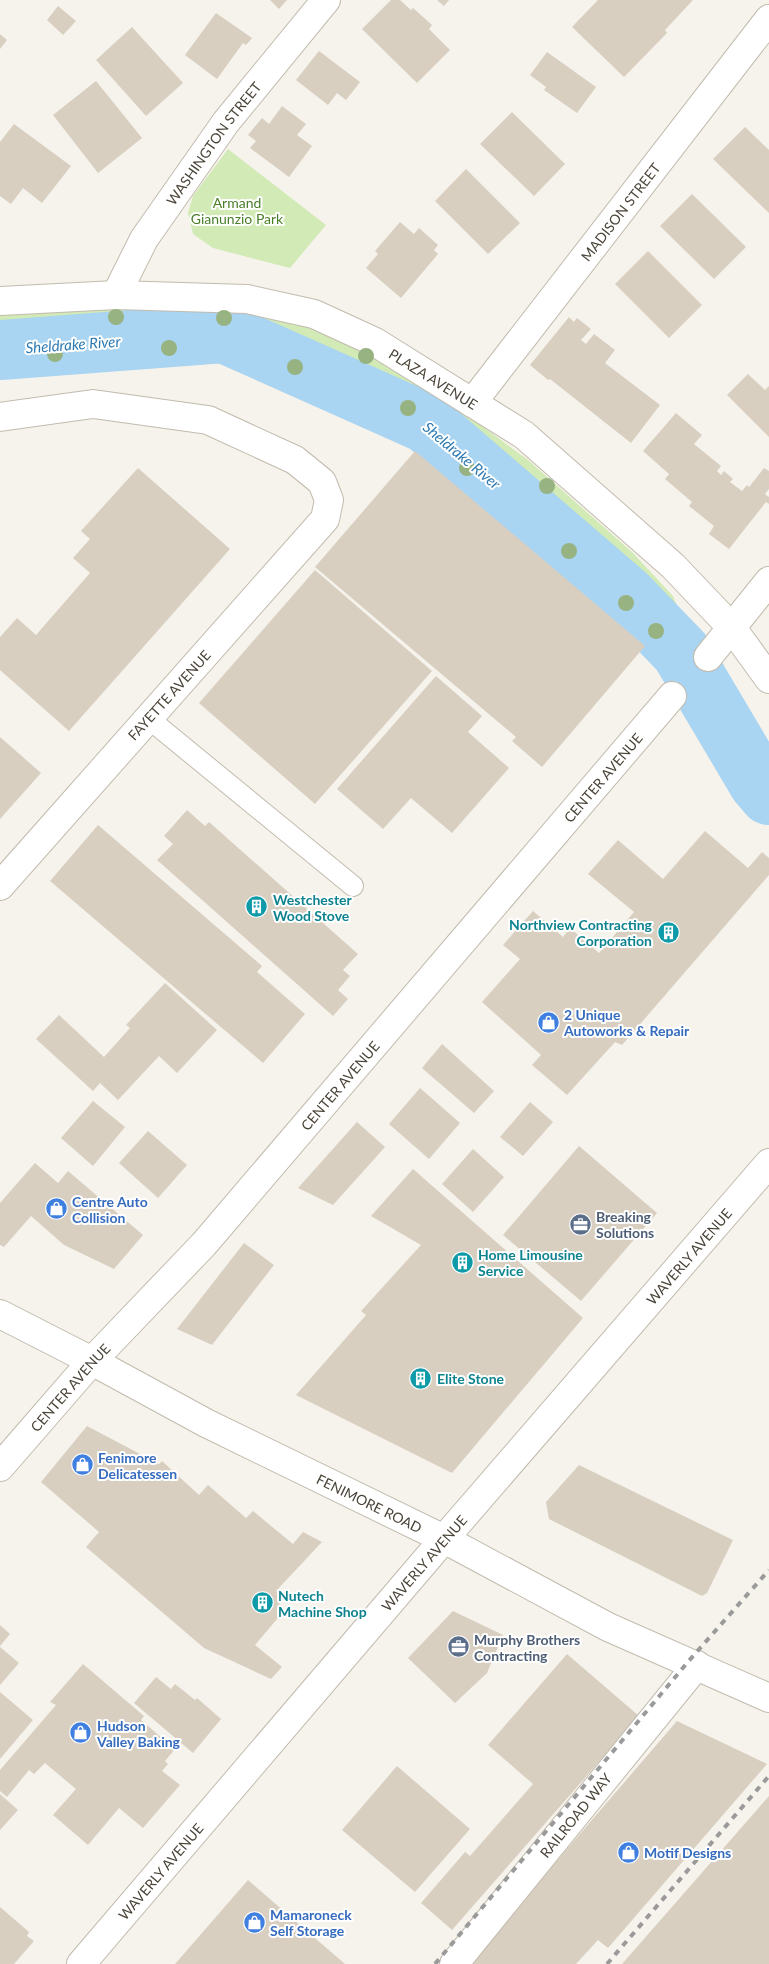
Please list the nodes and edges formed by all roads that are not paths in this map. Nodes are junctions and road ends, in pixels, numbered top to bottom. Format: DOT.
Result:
graph roads {
  1 [pos="326,0"];
  2 [pos="769,19"];
  3 [pos="116,295"];
  4 [pos="0,301"];
  5 [pos="472,403"];
  6 [pos="0,417"];
  7 [pos="769,581"];
  8 [pos="732,628"];
  9 [pos="708,657"];
  10 [pos="769,679"];
  11 [pos="672,696"];
  12 [pos="148,718"];
  13 [pos="0,886"];
  14 [pos="353,886"];
  15 [pos="769,1163"];
  16 [pos="0,1314"];
  17 [pos="92,1361"];
  18 [pos="0,1467"];
  19 [pos="444,1540"];
  20 [pos="698,1666"];
  21 [pos="769,1698"];
  22 [pos="81,1964"];
  23 [pos="454,1964"];
  1 -- 3 [label="street, WASHINGTON STREET"];
  2 -- 5 [label="street, MADISON STREET"];
  3 -- 4 [label="street, PLAZA AVENUE"];
  3 -- 5 [label="street, PLAZA AVENUE"];
  5 -- 8 [label="street, PLAZA AVENUE"];
  6 -- 12 [label="street, FAYETTE AVENUE"];
  7 -- 8 [label="street"];
  8 -- 9 [label="street"];
  8 -- 10 [label="street, PLAZA AVENUE"];
  11 -- 17 [label="street, CENTER AVENUE"];
  12 -- 13 [label="street, FAYETTE AVENUE"];
  12 -- 14 [label="lane"];
  15 -- 19 [label="street, WAVERLY AVENUE"];
  16 -- 17 [label="street, FENIMORE ROAD"];
  17 -- 18 [label="street, CENTER AVENUE"];
  17 -- 19 [label="street, FENIMORE ROAD"];
  19 -- 20 [label="street, FENIMORE ROAD"];
  19 -- 22 [label="street, WAVERLY AVENUE"];
  20 -- 21 [label="street, FENIMORE ROAD"];
  20 -- 23 [label="street, RAILROAD WAY"];
}
